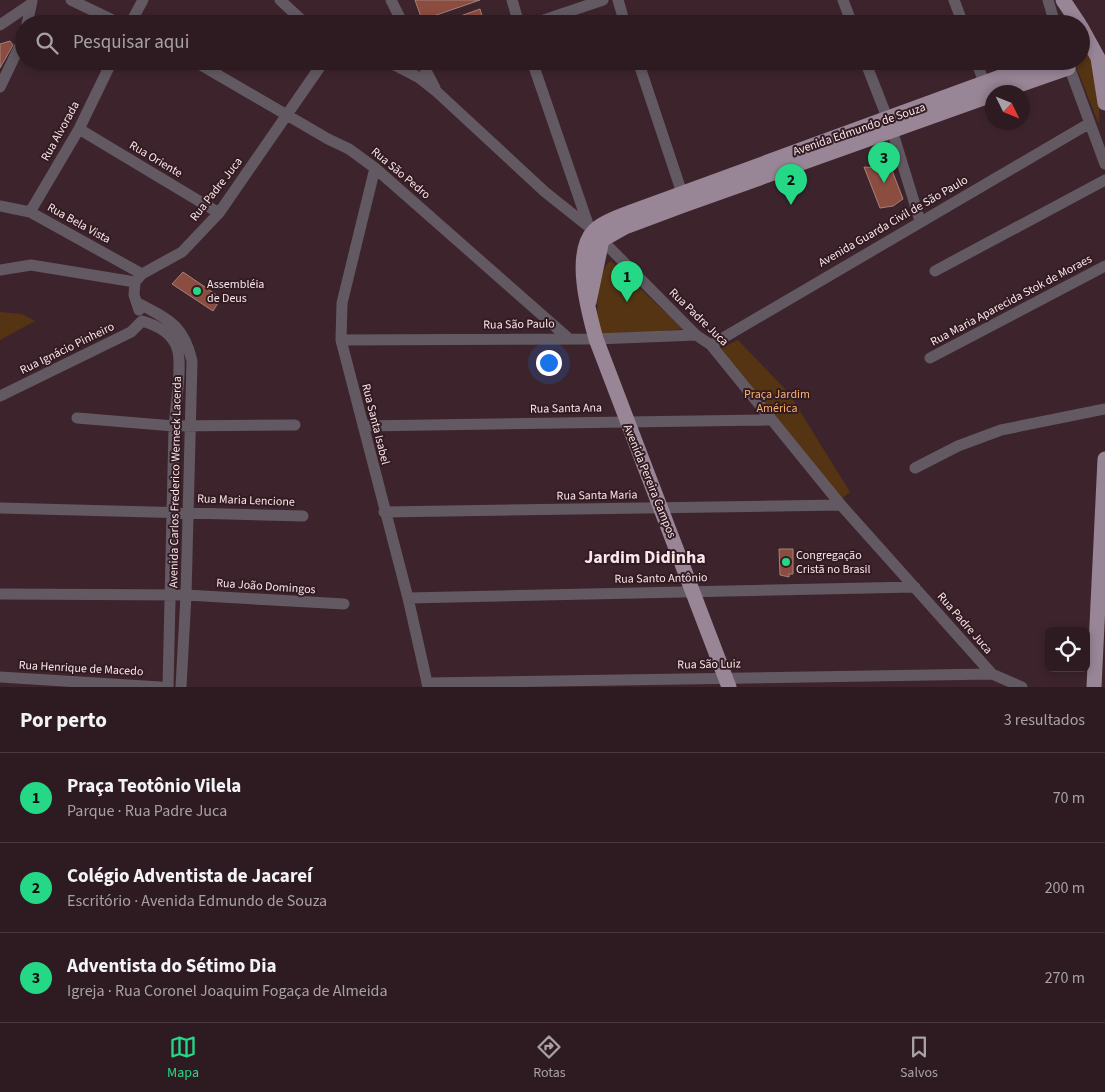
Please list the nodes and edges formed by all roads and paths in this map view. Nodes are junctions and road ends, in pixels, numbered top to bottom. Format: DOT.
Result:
graph roads {
  1 [pos="72,0"];
  2 [pos="142,0"];
  3 [pos="280,0"];
  4 [pos="391,0"];
  5 [pos="512,0"];
  6 [pos="603,0"];
  7 [pos="618,0"];
  8 [pos="843,0"];
  9 [pos="954,0"];
  10 [pos="1048,0"];
  11 [pos="1063,0"];
  12 [pos="32,2"];
  13 [pos="29,15"];
  14 [pos="103,15"];
  15 [pos="134,15"];
  16 [pos="296,15"];
  17 [pos="398,15"];
  18 [pos="516,15"];
  19 [pos="559,15"];
  20 [pos="623,15"];
  21 [pos="849,15"];
  22 [pos="960,15"];
  23 [pos="1052,15"];
  24 [pos="1073,15"];
  25 [pos="0,24"];
  26 [pos="1090,43"];
  27 [pos="15,56"];
  28 [pos="108,70"];
  29 [pos="210,70"];
  30 [pos="318,70"];
  31 [pos="405,70"];
  32 [pos="425,70"];
  33 [pos="535,70"];
  34 [pos="641,70"];
  35 [pos="869,70"];
  36 [pos="980,70"];
  37 [pos="1029,70"];
  38 [pos="1052,70"];
  39 [pos="1070,70"];
  40 [pos="988,85"];
  41 [pos="1003,85"];
  42 [pos="1010,85"];
  43 [pos="0,87"];
  44 [pos="437,92"];
  45 [pos="985,94"];
  46 [pos="1105,103"];
  47 [pos="289,114"];
  48 [pos="1090,123"];
  49 [pos="890,125"];
  50 [pos="79,129"];
  51 [pos="1105,164"];
  52 [pos="375,168"];
  53 [pos="1105,180"];
  54 [pos="682,193"];
  55 [pos="0,206"];
  56 [pos="30,212"];
  57 [pos="219,212"];
  58 [pos="920,221"];
  59 [pos="594,233"];
  60 [pos="1105,266"];
  61 [pos="0,270"];
  62 [pos="935,271"];
  63 [pos="138,278"];
  64 [pos="138,303"];
  65 [pos="142,321"];
  66 [pos="696,335"];
  67 [pos="567,337"];
  68 [pos="596,339"];
  69 [pos="341,340"];
  70 [pos="710,344"];
  71 [pos="930,358"];
  72 [pos="0,396"];
  73 [pos="1105,409"];
  74 [pos="78,418"];
  75 [pos="770,420"];
  76 [pos="626,421"];
  77 [pos="295,425"];
  78 [pos="174,426"];
  79 [pos="188,426"];
  80 [pos="363,426"];
  81 [pos="1105,459"];
  82 [pos="915,468"];
  83 [pos="841,505"];
  84 [pos="0,508"];
  85 [pos="662,508"];
  86 [pos="172,511"];
  87 [pos="187,511"];
  88 [pos="384,512"];
  89 [pos="303,516"];
  90 [pos="916,587"];
  91 [pos="692,591"];
  92 [pos="0,594"];
  93 [pos="186,594"];
  94 [pos="170,595"];
  95 [pos="408,598"];
  96 [pos="344,604"];
  97 [pos="992,674"];
  98 [pos="0,677"];
  99 [pos="727,682"];
  100 [pos="428,685"];
  101 [pos="160,687"];
  102 [pos="168,687"];
  103 [pos="181,687"];
  104 [pos="1022,687"];
  105 [pos="1094,687"];
  1 -- 14 [label="street"];
  2 -- 15 [label="street"];
  3 -- 16 [label="street"];
  4 -- 17 [label="street"];
  5 -- 18 [label="street"];
  6 -- 19 [label="street"];
  7 -- 20 [label="street"];
  8 -- 21 [label="street"];
  9 -- 22 [label="street"];
  10 -- 23 [label="street"];
  11 -- 24 [label="main road"];
  12 -- 13 [label="street"];
  12 -- 25 [label="street"];
  26 -- 46 [label="main road"];
  27 -- 43 [label="street"];
  28 -- 50 [label="street, Rua Alvorada"];
  29 -- 47 [label="street, Rua São Pedro"];
  30 -- 47 [label="street, Rua Padre Juca"];
  31 -- 44 [label="street, Rua Padre Juca"];
  32 -- 44 [label="street"];
  33 -- 59 [label="street"];
  34 -- 54 [label="street"];
  35 -- 49 [label="street"];
  36 -- 40 [label="street"];
  37 -- 41 [label="main road, Avenida Edmundo de Souza"];
  38 -- 42 [label="main road, Avenida Edmundo de Souza"];
  39 -- 48 [label="street"];
  44 -- 59 [label="street, Rua Padre Juca"];
  45 -- 49 [label="main road, Avenida Edmundo de Souza"];
  47 -- 52 [label="street, Rua São Pedro"];
  47 -- 57 [label="street, Rua Padre Juca"];
  48 -- 51 [label="street"];
  48 -- 58 [label="street, Avenida Guarda Civil de São Paulo"];
  49 -- 54 [label="main road, Avenida Edmundo de Souza"];
  49 -- 58 [label="street"];
  49 -- 59 [label="main road, Avenida Edmundo de Souza"];
  50 -- 56 [label="street, Rua Alvorada"];
  50 -- 57 [label="street, Rua Oriente"];
  52 -- 67 [label="street, Rua São Pedro"];
  52 -- 69 [label="street, Rua Santa Isabel"];
  53 -- 62 [label="street"];
  54 -- 59 [label="main road, Avenida Edmundo de Souza"];
  55 -- 56 [label="street, Rua Bela Vista"];
  56 -- 63 [label="street, Rua Bela Vista"];
  57 -- 63 [label="street, Rua Padre Juca"];
  58 -- 70 [label="street, Avenida Guarda Civil de São Paulo"];
  59 -- 66 [label="street, Rua Padre Juca"];
  59 -- 68 [label="main road, Avenida Pereira Campos"];
  60 -- 71 [label="street, Rua Maria Aparecida Stok de Moraes"];
  61 -- 63 [label="street"];
  63 -- 64 [label="street"];
  64 -- 65 [label="street"];
  64 -- 79 [label="street, Avenida Carlos Frederico Werneck Lacerda"];
  65 -- 72 [label="street, Rua Ignácio Pinheiro"];
  65 -- 78 [label="street, Avenida Carlos Frederico Werneck Lacerda"];
  66 -- 68 [label="street, Rua São Paulo"];
  66 -- 70 [label="street, Rua Padre Juca"];
  67 -- 68 [label="street, Rua São Paulo"];
  67 -- 69 [label="street, Rua São Paulo"];
  68 -- 76 [label="main road, Avenida Pereira Campos"];
  69 -- 80 [label="street, Rua Santa Isabel"];
  70 -- 75 [label="street, Rua Padre Juca"];
  73 -- 82 [label="street"];
  74 -- 78 [label="street"];
  75 -- 76 [label="street, Rua Santa Ana"];
  75 -- 83 [label="street, Rua Padre Juca"];
  76 -- 80 [label="street, Rua Santa Ana"];
  76 -- 85 [label="main road, Avenida Pereira Campos"];
  77 -- 79 [label="street"];
  78 -- 79 [label="street"];
  78 -- 86 [label="street, Avenida Carlos Frederico Werneck Lacerda"];
  79 -- 87 [label="street, Avenida Carlos Frederico Werneck Lacerda"];
  80 -- 88 [label="street, Rua Santa Isabel"];
  81 -- 105 [label="main road"];
  83 -- 85 [label="street, Rua Santa Maria"];
  83 -- 90 [label="street, Rua Padre Juca"];
  84 -- 86 [label="street, Rua Maria Lencione"];
  85 -- 88 [label="street, Rua Santa Maria"];
  85 -- 91 [label="main road, Avenida Pereira Campos"];
  86 -- 87 [label="street, Rua Maria Lencione"];
  86 -- 94 [label="street, Avenida Carlos Frederico Werneck Lacerda"];
  87 -- 89 [label="street, Rua Maria Lencione"];
  87 -- 93 [label="street, Avenida Carlos Frederico Werneck Lacerda"];
  88 -- 95 [label="street, Rua Santa Isabel"];
  90 -- 91 [label="street, Rua Santo Antônio"];
  90 -- 97 [label="street, Rua Padre Juca"];
  91 -- 95 [label="street, Rua Santo Antônio"];
  91 -- 99 [label="main road, Avenida Pereira Campos"];
  92 -- 94 [label="street, Rua João Domingos"];
  93 -- 94 [label="street, Rua João Domingos"];
  93 -- 96 [label="street, Rua João Domingos"];
  93 -- 103 [label="street, Avenida Carlos Frederico Werneck Lacerda"];
  94 -- 102 [label="street, Avenida Carlos Frederico Werneck Lacerda"];
  95 -- 100 [label="street, Rua Santa Isabel"];
  97 -- 99 [label="street, Rua São Luiz"];
  97 -- 104 [label="street, Rua Padre Juca"];
  98 -- 101 [label="street, Rua Henrique de Macedo"];
  99 -- 100 [label="street, Rua São Luiz"];
}
